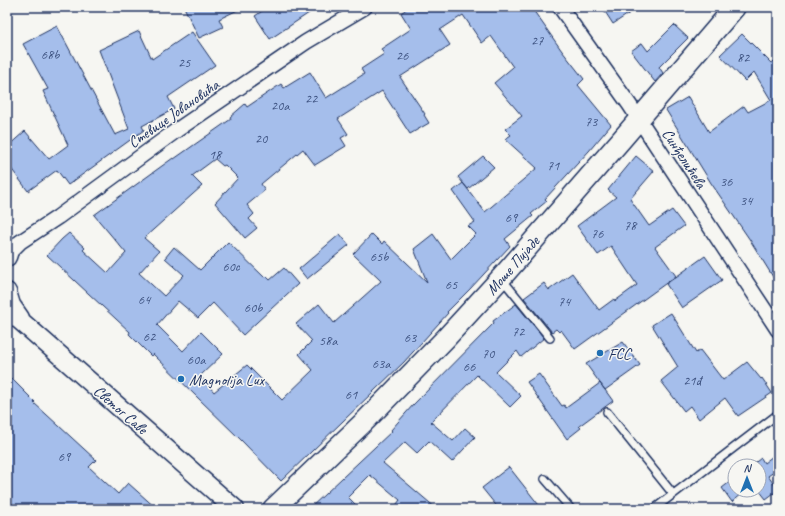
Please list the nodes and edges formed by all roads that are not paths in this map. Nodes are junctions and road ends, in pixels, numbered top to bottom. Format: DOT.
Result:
graph roads {
  1 [pos="365,7"];
  2 [pos="560,7"];
  3 [pos="736,7"];
  4 [pos="639,119"];
  5 [pos="7,255"];
  6 [pos="501,278"];
  7 [pos="7,292"];
  8 [pos="7,309"];
  9 [pos="24,323"];
  10 [pos="778,330"];
  11 [pos="550,338"];
  12 [pos="607,412"];
  13 [pos="778,414"];
  14 [pos="545,479"];
  15 [pos="673,494"];
  16 [pos="235,509"];
  17 [pos="273,509"];
  18 [pos="571,509"];
  19 [pos="654,509"];
  1 -- 5 [label="street, Стевице Јовановића"];
  2 -- 4 [label="street, Синђелићева"];
  3 -- 4 [label="main road, Моше Пијаде"];
  4 -- 6 [label="main road, Моше Пијаде"];
  4 -- 10 [label="street, Синђелићева"];
  6 -- 11 [label="lane"];
  6 -- 17 [label="main road, Моше Пијаде"];
  7 -- 9 [label="street"];
  8 -- 9 [label="street, Светог Саве"];
  9 -- 16 [label="street, Светог Саве"];
  12 -- 15 [label="lane"];
  13 -- 15 [label="lane"];
  14 -- 18 [label="lane"];
  15 -- 19 [label="lane"];
}
